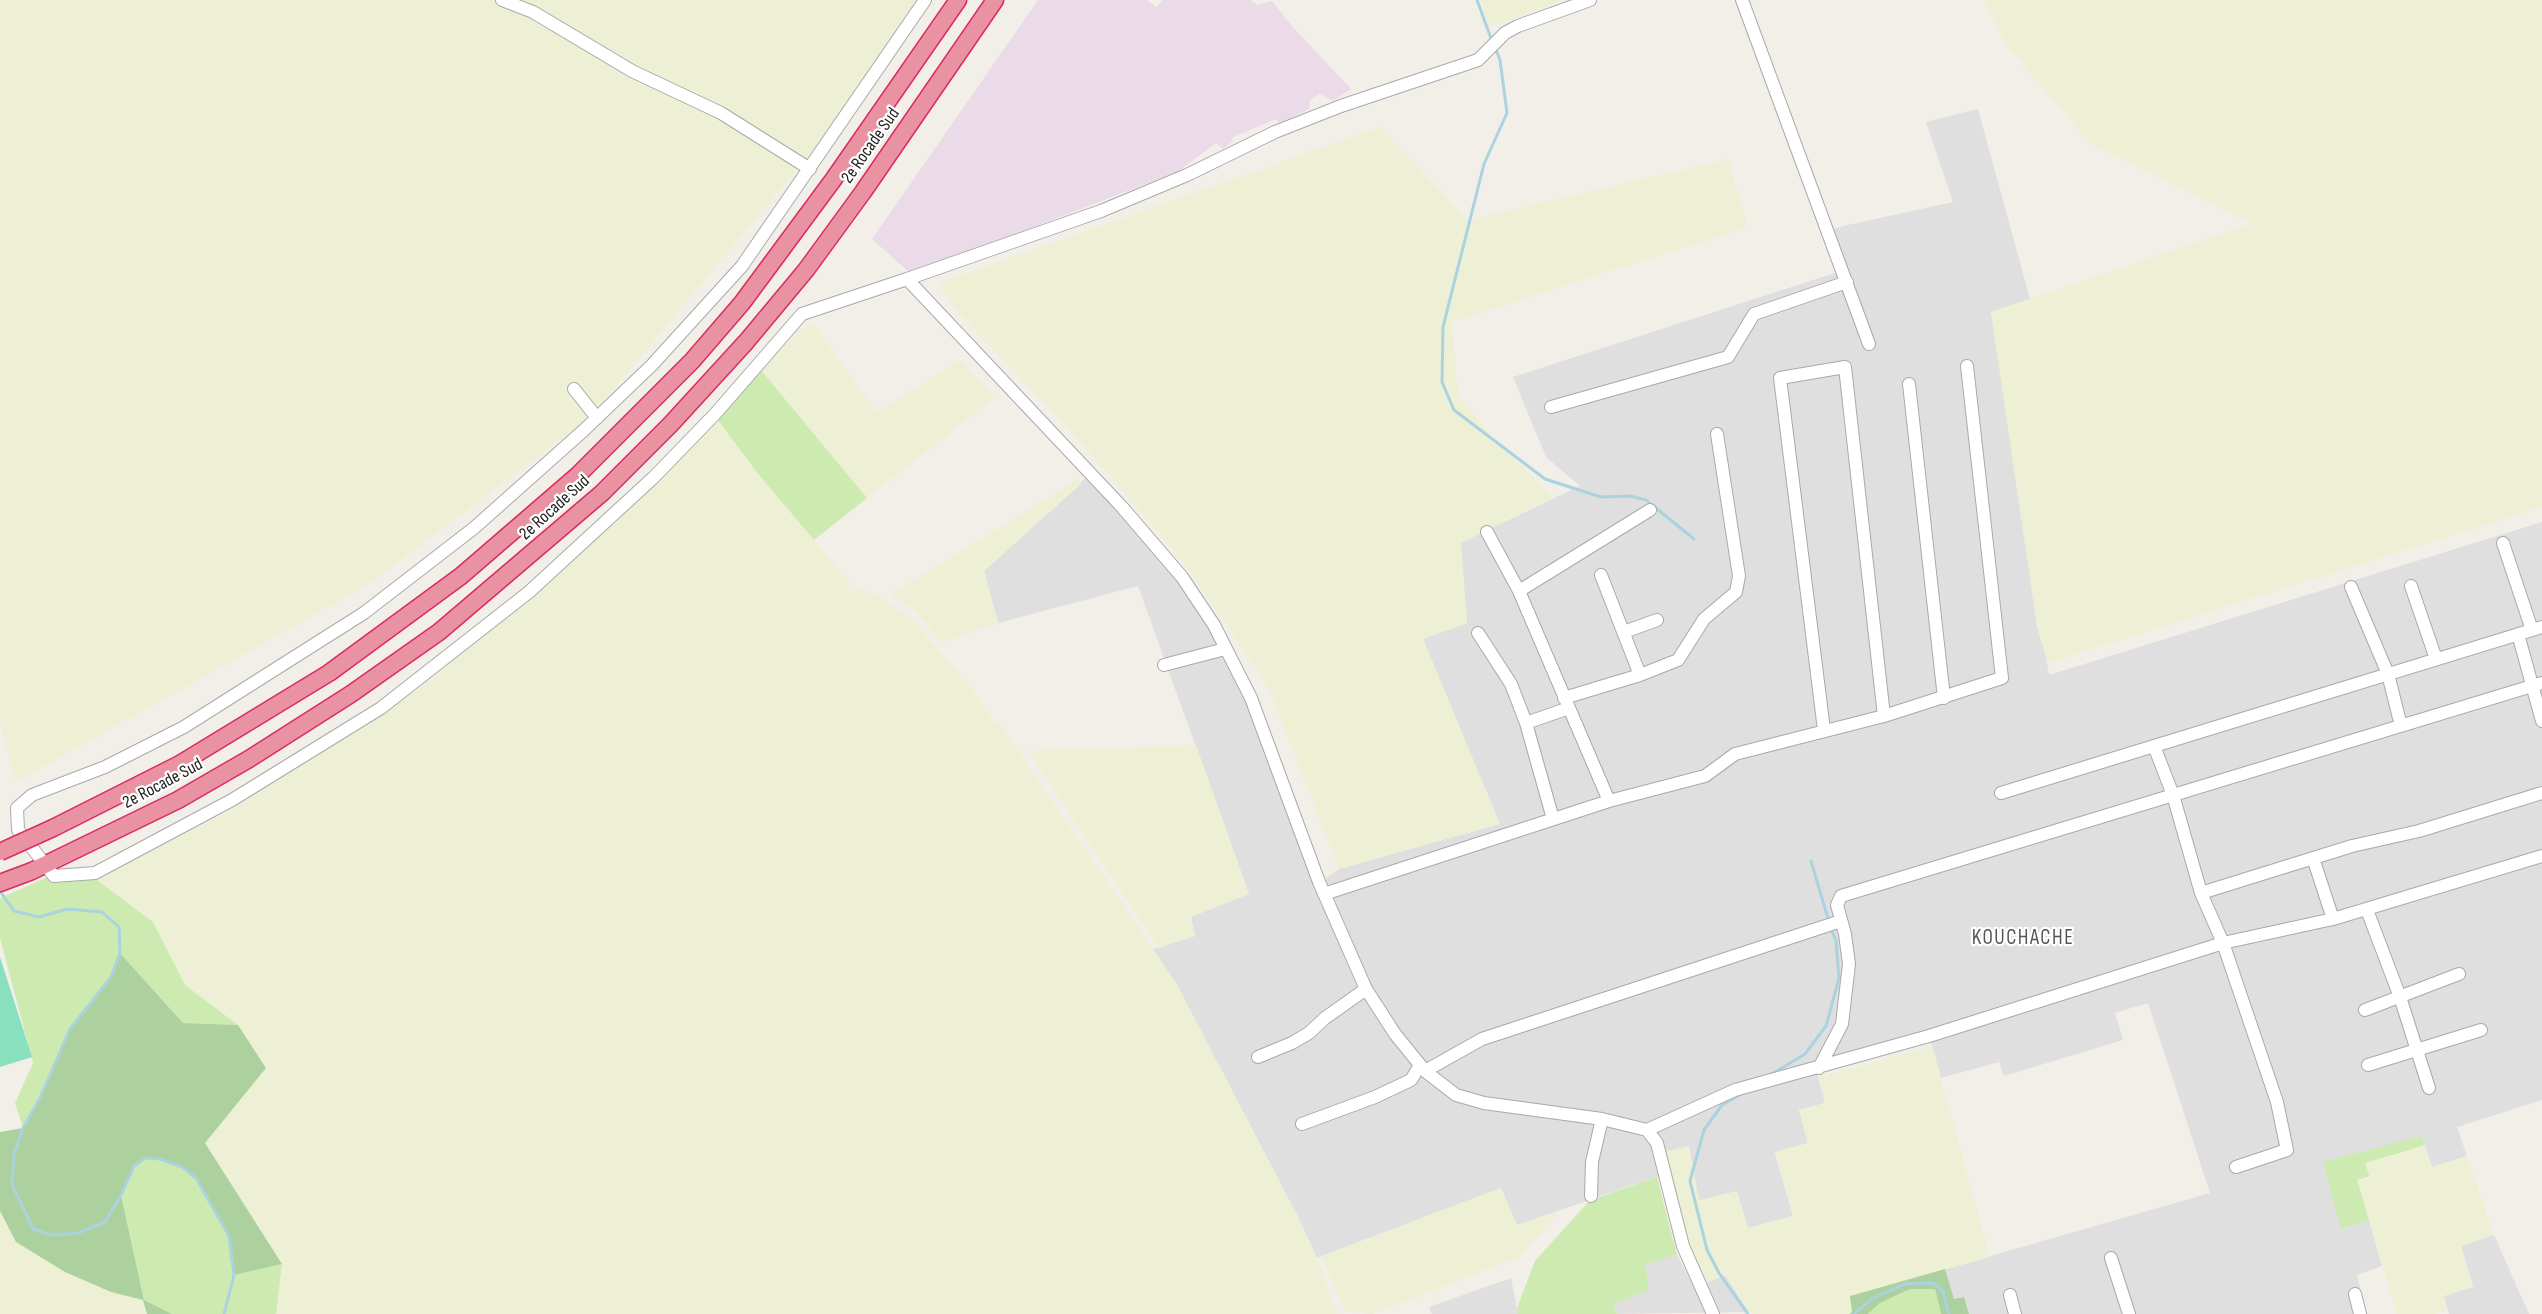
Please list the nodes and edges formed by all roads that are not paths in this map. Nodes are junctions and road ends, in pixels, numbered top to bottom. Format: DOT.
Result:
graph roads {
  1 [pos="502,0"];
  2 [pos="925,0"];
  3 [pos="958,0"];
  4 [pos="995,0"];
  5 [pos="1590,0"];
  6 [pos="1742,0"];
  7 [pos="810,169"];
  8 [pos="907,279"];
  9 [pos="1847,282"];
  10 [pos="1869,344"];
  11 [pos="1967,366"];
  12 [pos="1909,384"];
  13 [pos="574,389"];
  14 [pos="1551,408"];
  15 [pos="597,418"];
  16 [pos="1717,434"];
  17 [pos="1650,510"];
  18 [pos="1487,532"];
  19 [pos="2503,543"];
  20 [pos="1601,575"];
  21 [pos="2411,586"];
  22 [pos="2351,587"];
  23 [pos="1518,591"];
  24 [pos="1657,620"];
  25 [pos="2537,628"];
  26 [pos="1624,632"];
  27 [pos="1478,633"];
  28 [pos="2518,634"];
  29 [pos="1226,649"];
  30 [pos="2436,659"];
  31 [pos="1164,666"];
  32 [pos="2388,674"];
  33 [pos="1640,675"];
  34 [pos="2537,684"];
  35 [pos="1944,698"];
  36 [pos="1567,703"];
  37 [pos="1884,716"];
  38 [pos="2542,721"];
  39 [pos="1526,723"];
  40 [pos="2402,726"];
  41 [pos="1824,730"];
  42 [pos="2154,746"];
  43 [pos="2001,793"];
  44 [pos="2542,793"];
  45 [pos="2173,795"];
  46 [pos="1609,801"];
  47 [pos="1553,819"];
  48 [pos="0,852"];
  49 [pos="2542,856"];
  50 [pos="2313,858"];
  51 [pos="38,868"];
  52 [pos="0,883"];
  53 [pos="2201,893"];
  54 [pos="1324,894"];
  55 [pos="2367,910"];
  56 [pos="2333,919"];
  57 [pos="1841,921"];
  58 [pos="2223,944"];
  59 [pos="2458,974"];
  60 [pos="1366,989"];
  61 [pos="2400,998"];
  62 [pos="2365,1010"];
  63 [pos="2481,1030"];
  64 [pos="2417,1050"];
  65 [pos="1258,1057"];
  66 [pos="2368,1065"];
  67 [pos="1423,1068"];
  68 [pos="1819,1068"];
  69 [pos="2429,1088"];
  70 [pos="1602,1119"];
  71 [pos="1302,1124"];
  72 [pos="1647,1130"];
  73 [pos="2236,1167"];
  74 [pos="1590,1196"];
  75 [pos="2111,1258"];
  76 [pos="2355,1294"];
  77 [pos="2010,1295"];
  78 [pos="1713,1314"];
  79 [pos="2015,1314"];
  80 [pos="2129,1314"];
  81 [pos="2360,1314"];
  1 -- 7 [label="street"];
  2 -- 7 [label="street"];
  3 -- 48 [label="highway, 2e Rocade Sud, bridge"];
  4 -- 51 [label="highway, 2e Rocade Sud"];
  5 -- 8 [label="street"];
  6 -- 9 [label="street"];
  7 -- 15 [label="street"];
  8 -- 29 [label="street"];
  8 -- 51 [label="street"];
  9 -- 10 [label="street"];
  9 -- 14 [label="street"];
  11 -- 35 [label="street"];
  12 -- 35 [label="street"];
  13 -- 15 [label="street"];
  15 -- 51 [label="street"];
  16 -- 33 [label="street"];
  17 -- 23 [label="street"];
  18 -- 23 [label="street"];
  19 -- 25 [label="street"];
  20 -- 26 [label="street"];
  21 -- 30 [label="street"];
  22 -- 32 [label="street"];
  23 -- 36 [label="street"];
  24 -- 26 [label="street"];
  25 -- 28 [label="street"];
  26 -- 33 [label="street"];
  27 -- 39 [label="street"];
  28 -- 30 [label="street"];
  28 -- 34 [label="street"];
  29 -- 31 [label="street"];
  29 -- 54 [label="street"];
  30 -- 32 [label="street"];
  32 -- 40 [label="street"];
  32 -- 42 [label="street"];
  33 -- 36 [label="street"];
  34 -- 38 [label="street"];
  34 -- 40 [label="street"];
  35 -- 37 [label="street"];
  36 -- 39 [label="street"];
  36 -- 46 [label="street"];
  37 -- 41 [label="street"];
  37 -- 41 [label="street"];
  39 -- 47 [label="street"];
  40 -- 45 [label="street"];
  41 -- 46 [label="street"];
  42 -- 43 [label="street"];
  42 -- 45 [label="street"];
  44 -- 50 [label="street"];
  45 -- 53 [label="street"];
  45 -- 57 [label="street"];
  46 -- 47 [label="street"];
  47 -- 54 [label="street"];
  49 -- 55 [label="street"];
  50 -- 53 [label="street"];
  50 -- 56 [label="street"];
  51 -- 52 [label="highway, 2e Rocade Sud"];
  53 -- 58 [label="street"];
  54 -- 60 [label="street"];
  55 -- 56 [label="street"];
  55 -- 61 [label="street"];
  56 -- 58 [label="street"];
  57 -- 67 [label="street"];
  57 -- 68 [label="street"];
  58 -- 68 [label="street"];
  58 -- 73 [label="street"];
  59 -- 61 [label="street"];
  60 -- 65 [label="street"];
  60 -- 67 [label="street"];
  61 -- 62 [label="street"];
  61 -- 64 [label="street"];
  63 -- 64 [label="street"];
  64 -- 66 [label="street"];
  64 -- 69 [label="street"];
  67 -- 70 [label="street"];
  67 -- 71 [label="street"];
  68 -- 72 [label="street"];
  70 -- 72 [label="street"];
  70 -- 74 [label="street"];
  72 -- 78 [label="street"];
  75 -- 80 [label="street"];
  76 -- 81 [label="street"];
  77 -- 79 [label="street"];
}
